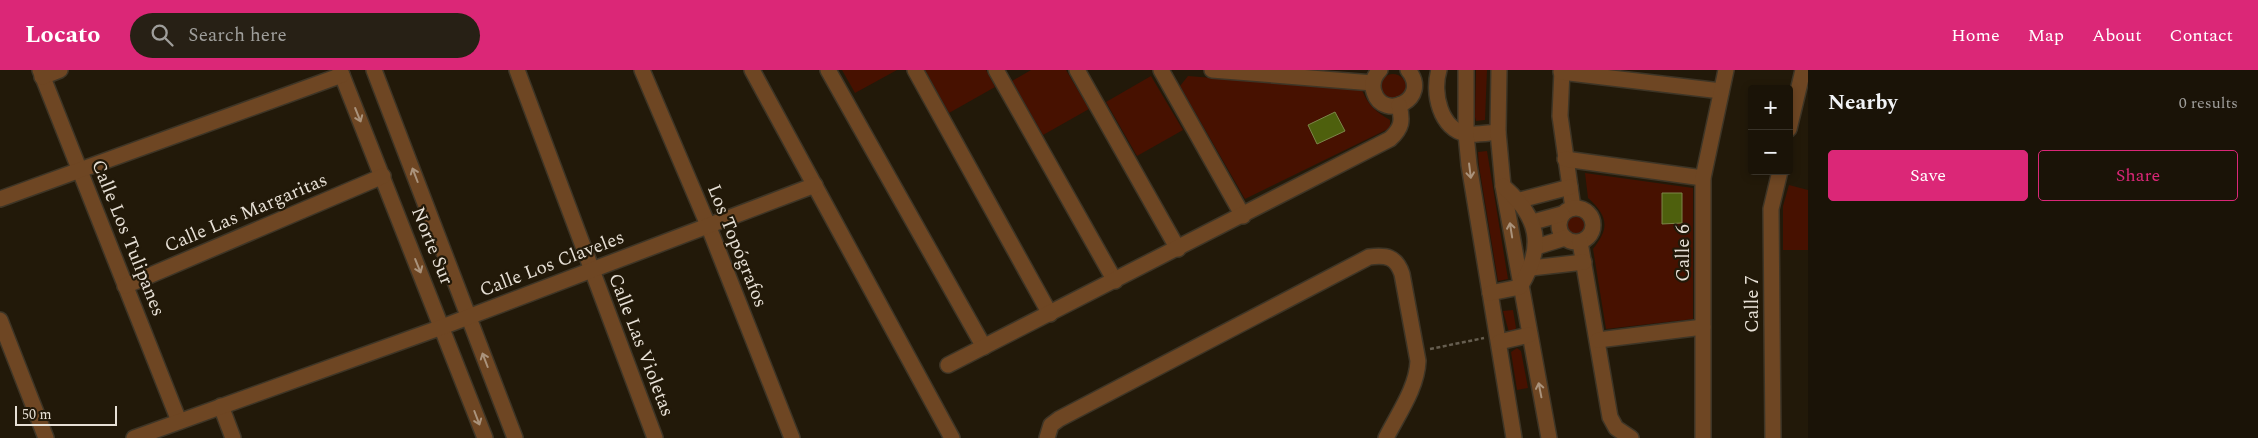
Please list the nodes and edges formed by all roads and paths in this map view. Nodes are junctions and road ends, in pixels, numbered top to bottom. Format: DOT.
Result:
graph roads {
  1 [pos="60,70"];
  2 [pos="374,70"];
  3 [pos="517,70"];
  4 [pos="642,70"];
  5 [pos="752,70"];
  6 [pos="828,70"];
  7 [pos="915,70"];
  8 [pos="996,70"];
  9 [pos="1077,70"];
  10 [pos="1161,70"];
  11 [pos="1212,70"];
  12 [pos="1466,70"];
  13 [pos="1499,70"];
  14 [pos="1726,70"];
  15 [pos="1803,70"];
  16 [pos="1562,71"];
  17 [pos="1438,72"];
  18 [pos="341,73"];
  19 [pos="1410,73"];
  20 [pos="41,74"];
  21 [pos="1376,76"];
  22 [pos="1721,91"];
  23 [pos="1437,100"];
  24 [pos="1405,102"];
  25 [pos="1793,112"];
  26 [pos="1498,132"];
  27 [pos="1466,134"];
  28 [pos="1566,159"];
  29 [pos="80,170"];
  30 [pos="1779,175"];
  31 [pos="383,176"];
  32 [pos="1703,178"];
  33 [pos="814,184"];
  34 [pos="1503,186"];
  35 [pos="1570,187"];
  36 [pos="0,199"];
  37 [pos="1520,200"];
  38 [pos="1568,211"];
  39 [pos="1243,216"];
  40 [pos="1533,222"];
  41 [pos="708,225"];
  42 [pos="1565,238"];
  43 [pos="1580,242"];
  44 [pos="1536,247"];
  45 [pos="1178,249"];
  46 [pos="1584,262"];
  47 [pos="1531,268"];
  48 [pos="592,270"];
  49 [pos="1115,281"];
  50 [pos="125,286"];
  51 [pos="1520,287"];
  52 [pos="1490,293"];
  53 [pos="1050,314"];
  54 [pos="469,317"];
  55 [pos="0,320"];
  56 [pos="442,327"];
  57 [pos="1702,327"];
  58 [pos="1529,336"];
  59 [pos="1498,339"];
  60 [pos="1598,340"];
  61 [pos="984,347"];
  62 [pos="1417,351"];
  63 [pos="948,365"];
  64 [pos="221,406"];
  65 [pos="179,421"];
  66 [pos="46,438"];
  67 [pos="134,438"];
  68 [pos="234,438"];
  69 [pos="484,438"];
  70 [pos="515,438"];
  71 [pos="655,438"];
  72 [pos="792,438"];
  73 [pos="952,438"];
  74 [pos="1048,438"];
  75 [pos="1386,438"];
  76 [pos="1514,438"];
  77 [pos="1549,438"];
  78 [pos="1631,438"];
  79 [pos="1703,438"];
  80 [pos="1772,438"];
  1 -- 20 [label="street"];
  54 -- 2 [label="street, Norte Sur, one-way"];
  3 -- 48 [label="street, Calle Las Violetas"];
  4 -- 41 [label="street, Los Topógrafos"];
  5 -- 33 [label="street"];
  6 -- 61 [label="street"];
  7 -- 53 [label="street"];
  8 -- 49 [label="street"];
  9 -- 45 [label="street"];
  10 -- 39 [label="street"];
  11 -- 21 [label="street"];
  12 -- 27 [label="street"];
  13 -- 26 [label="street"];
  14 -- 22 [label="street, Calle 6"];
  15 -- 25 [label="street"];
  16 -- 22 [label="street"];
  16 -- 28 [label="street"];
  17 -- 19 [label="street"];
  17 -- 23 [label="street"];
  18 -- 29 [label="street"];
  18 -- 31 [label="street, Norte Sur, one-way"];
  19 -- 24 [label="street"];
  20 -- 29 [label="street, Calle Los Tulipanes"];
  21 -- 24 [label="street"];
  22 -- 32 [label="street, Calle 6"];
  23 -- 24 [label="street"];
  23 -- 27 [label="street"];
  24 -- 39 [label="street"];
  26 -- 27 [label="street"];
  26 -- 34 [label="street"];
  27 -- 52 [label="street, one-way"];
  28 -- 32 [label="street"];
  28 -- 35 [label="street"];
  29 -- 36 [label="street"];
  29 -- 50 [label="street, Calle Los Tulipanes"];
  30 -- 80 [label="street, Calle 7"];
  31 -- 50 [label="street, Calle Las Margaritas"];
  31 -- 56 [label="street, Norte Sur, one-way"];
  32 -- 57 [label="street, Calle 6"];
  33 -- 41 [label="street, Calle Los Claveles"];
  33 -- 73 [label="street"];
  34 -- 37 [label="street"];
  51 -- 34 [label="street, one-way"];
  35 -- 37 [label="street"];
  35 -- 38 [label="street"];
  37 -- 40 [label="street"];
  38 -- 40 [label="street"];
  38 -- 42 [label="street"];
  38 -- 43 [label="street"];
  39 -- 45 [label="street"];
  40 -- 44 [label="street"];
  41 -- 48 [label="street, Calle Los Claveles"];
  41 -- 72 [label="street, Los Topógrafos"];
  42 -- 43 [label="street"];
  42 -- 44 [label="street"];
  43 -- 46 [label="street"];
  44 -- 47 [label="street"];
  45 -- 49 [label="street"];
  46 -- 47 [label="street"];
  46 -- 60 [label="street"];
  47 -- 51 [label="street"];
  48 -- 54 [label="street, Calle Los Claveles"];
  48 -- 71 [label="street, Calle Las Violetas"];
  49 -- 53 [label="street"];
  50 -- 65 [label="street, Calle Los Tulipanes"];
  51 -- 52 [label="street"];
  51 -- 58 [label="street"];
  52 -- 59 [label="street"];
  53 -- 61 [label="street"];
  54 -- 56 [label="street, Calle Los Claveles"];
  70 -- 54 [label="street, Norte Sur, one-way"];
  55 -- 66 [label="street"];
  56 -- 64 [label="street, Calle Los Claveles"];
  56 -- 69 [label="street, Norte Sur, one-way"];
  57 -- 60 [label="street"];
  57 -- 79 [label="street, Calle 6"];
  58 -- 59 [label="street"];
  77 -- 58 [label="street, one-way"];
  59 -- 62 [label="path"];
  59 -- 76 [label="street"];
  60 -- 78 [label="street"];
  61 -- 63 [label="street"];
  62 -- 74 [label="street"];
  62 -- 75 [label="street"];
  64 -- 65 [label="street, Calle Los Claveles"];
  64 -- 68 [label="street"];
  65 -- 67 [label="street, Calle Los Claveles"];
}
